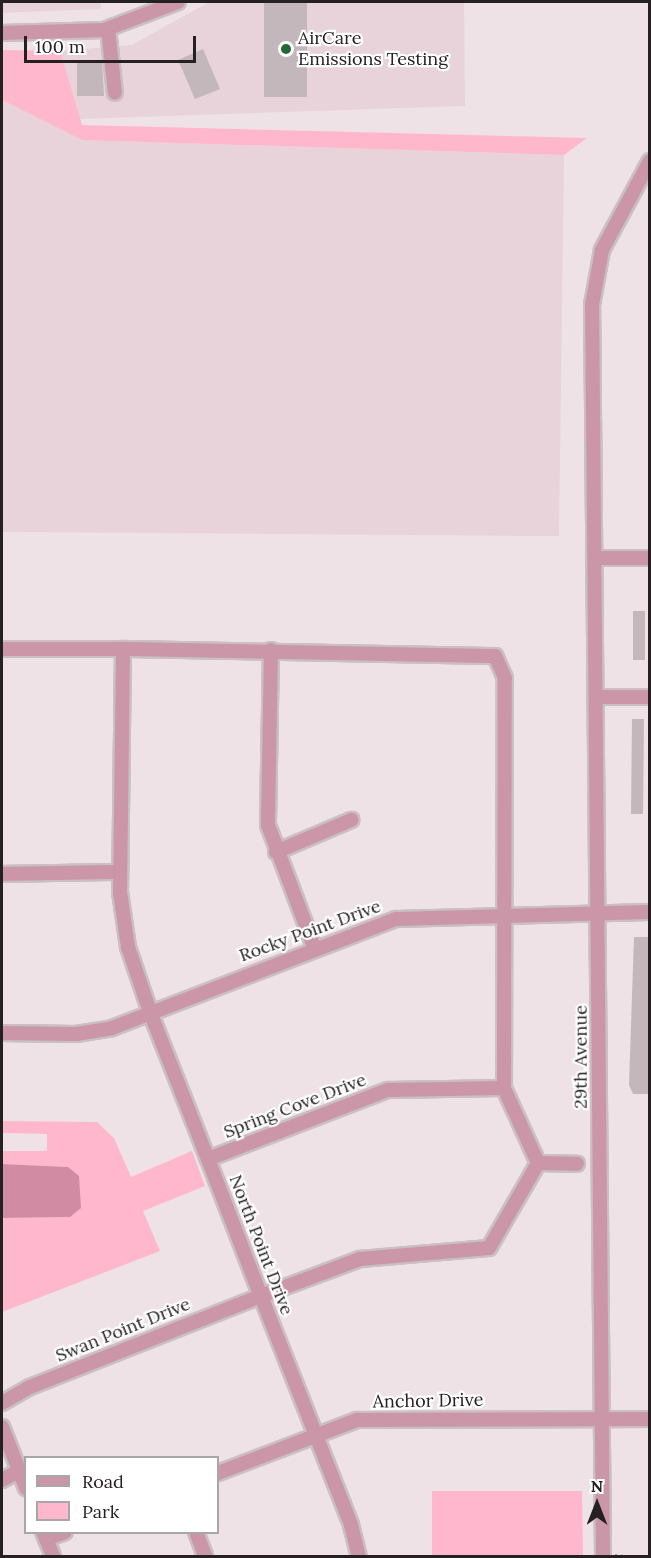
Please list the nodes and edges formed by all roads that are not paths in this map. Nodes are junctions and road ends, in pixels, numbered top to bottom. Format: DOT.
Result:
graph roads {
  1 [pos="178,2"];
  2 [pos="108,29"];
  3 [pos="2,33"];
  4 [pos="115,93"];
  5 [pos="650,161"];
  6 [pos="596,558"];
  7 [pos="650,558"];
  8 [pos="2,649"];
  9 [pos="123,649"];
  10 [pos="271,650"];
  11 [pos="598,697"];
  12 [pos="650,697"];
  13 [pos="351,820"];
  14 [pos="276,852"];
  15 [pos="120,872"];
  16 [pos="2,874"];
  17 [pos="598,912"];
  18 [pos="650,912"];
  19 [pos="504,913"];
  20 [pos="314,947"];
  21 [pos="150,1012"];
  22 [pos="2,1033"];
  23 [pos="504,1088"];
  24 [pos="208,1159"];
  25 [pos="538,1163"];
  26 [pos="577,1164"];
  27 [pos="261,1296"];
  28 [pos="2,1403"];
  29 [pos="601,1419"];
  30 [pos="650,1419"];
  31 [pos="2,1427"];
  32 [pos="315,1433"];
  33 [pos="19,1471"];
  34 [pos="219,1473"];
  35 [pos="2,1480"];
  36 [pos="24,1483"];
  37 [pos="196,1534"];
  38 [pos="45,1536"];
  39 [pos="53,1557"];
  40 [pos="206,1557"];
  41 [pos="359,1557"];
  42 [pos="603,1557"];
  1 -- 2 [label="street"];
  2 -- 3 [label="street"];
  2 -- 4 [label="street"];
  5 -- 6 [label="street, 29th Avenue"];
  6 -- 7 [label="street"];
  6 -- 11 [label="street, 29th Avenue"];
  8 -- 9 [label="street"];
  9 -- 10 [label="street"];
  9 -- 15 [label="street, North Point Drive"];
  10 -- 14 [label="street"];
  10 -- 19 [label="street"];
  11 -- 12 [label="street"];
  11 -- 17 [label="street, 29th Avenue"];
  13 -- 14 [label="street"];
  14 -- 20 [label="street"];
  15 -- 16 [label="street"];
  15 -- 21 [label="street, North Point Drive"];
  17 -- 18 [label="street, Rocky Point Drive"];
  17 -- 19 [label="street, Rocky Point Drive"];
  17 -- 29 [label="street, 29th Avenue"];
  19 -- 20 [label="street, Rocky Point Drive"];
  19 -- 23 [label="street"];
  20 -- 21 [label="street, Rocky Point Drive"];
  21 -- 22 [label="street, Rocky Point Drive"];
  21 -- 24 [label="street, North Point Drive"];
  23 -- 24 [label="street, Spring Cove Drive"];
  23 -- 25 [label="street"];
  24 -- 27 [label="street, North Point Drive"];
  25 -- 26 [label="street"];
  25 -- 27 [label="street, Swan Point Drive"];
  27 -- 28 [label="street, Swan Point Drive"];
  27 -- 32 [label="street, North Point Drive"];
  29 -- 30 [label="street, Anchor Drive"];
  29 -- 32 [label="street, Anchor Drive"];
  29 -- 42 [label="street, 29th Avenue"];
  31 -- 33 [label="street"];
  32 -- 34 [label="street, Anchor Drive"];
  32 -- 41 [label="street, North Point Drive"];
  33 -- 35 [label="street"];
  33 -- 36 [label="street"];
  37 -- 40 [label="street"];
  38 -- 39 [label="street"];
}
